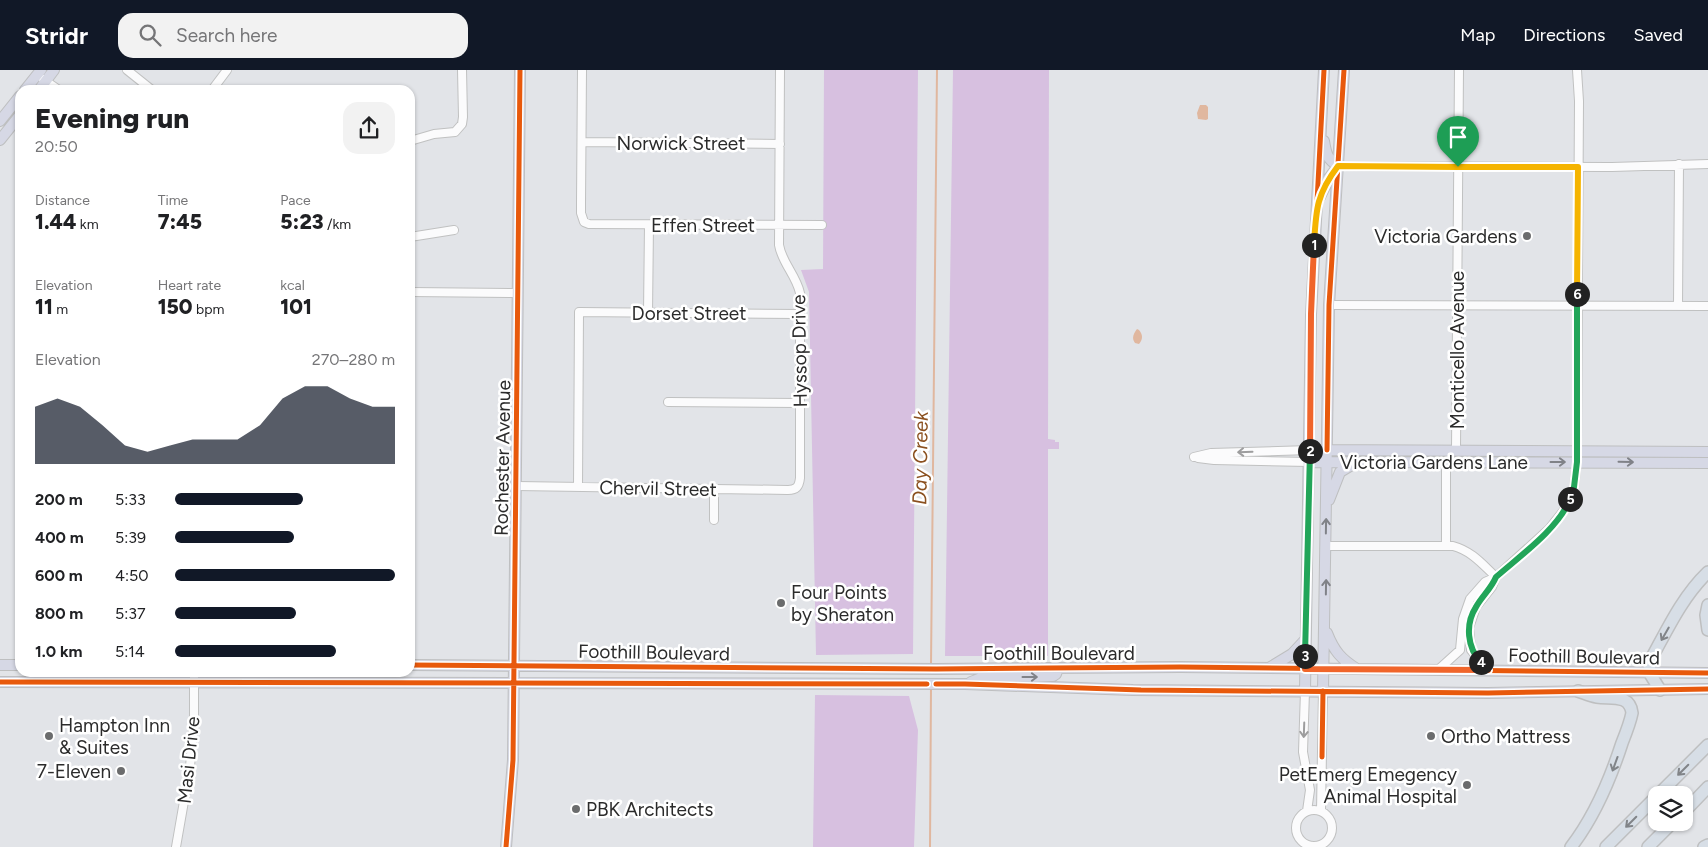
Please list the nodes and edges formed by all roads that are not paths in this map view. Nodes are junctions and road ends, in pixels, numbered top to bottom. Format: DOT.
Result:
graph roads {
  1 [pos="54,70"];
  2 [pos="127,70"];
  3 [pos="227,70"];
  4 [pos="462,70"];
  5 [pos="520,70"];
  6 [pos="582,70"];
  7 [pos="780,70"];
  8 [pos="1324,70"];
  9 [pos="1344,70"];
  10 [pos="1459,70"];
  11 [pos="1577,70"];
  12 [pos="41,75"];
  13 [pos="30,85"];
  14 [pos="53,85"];
  15 [pos="146,85"];
  16 [pos="216,85"];
  17 [pos="15,102"];
  18 [pos="15,120"];
  19 [pos="0,121"];
  20 [pos="1320,128"];
  21 [pos="0,140"];
  22 [pos="415,140"];
  23 [pos="582,142"];
  24 [pos="780,144"];
  25 [pos="1679,164"];
  26 [pos="1708,164"];
  27 [pos="1338,166"];
  28 [pos="1458,167"];
  29 [pos="1578,167"];
  30 [pos="1316,208"];
  31 [pos="649,225"];
  32 [pos="779,225"];
  33 [pos="822,225"];
  34 [pos="454,230"];
  35 [pos="415,236"];
  36 [pos="415,292"];
  37 [pos="518,293"];
  38 [pos="1329,305"];
  39 [pos="1457,305"];
  40 [pos="1577,306"];
  41 [pos="1678,306"];
  42 [pos="1708,306"];
  43 [pos="648,313"];
  44 [pos="800,314"];
  45 [pos="668,402"];
  46 [pos="800,403"];
  47 [pos="1310,450"];
  48 [pos="1327,450"];
  49 [pos="1456,450"];
  50 [pos="1577,450"];
  51 [pos="1708,452"];
  52 [pos="1309,462"];
  53 [pos="1327,462"];
  54 [pos="1358,462"];
  55 [pos="1446,462"];
  56 [pos="1577,462"];
  57 [pos="1708,463"];
  58 [pos="517,486"];
  59 [pos="578,487"];
  60 [pos="798,487"];
  61 [pos="714,489"];
  62 [pos="1327,506"];
  63 [pos="714,520"];
  64 [pos="1446,545"];
  65 [pos="1326,546"];
  66 [pos="1708,572"];
  67 [pos="1496,577"];
  68 [pos="1708,605"];
  69 [pos="1325,628"];
  70 [pos="1708,630"];
  71 [pos="1305,640"];
  72 [pos="415,665"];
  73 [pos="514,665"];
  74 [pos="0,666"];
  75 [pos="15,666"];
  76 [pos="1058,668"];
  77 [pos="1269,668"];
  78 [pos="1305,669"];
  79 [pos="1324,669"];
  80 [pos="1358,669"];
  81 [pos="1439,669"];
  82 [pos="1488,670"];
  83 [pos="1649,672"];
  84 [pos="1708,673"];
  85 [pos="194,678"];
  86 [pos="0,682"];
  87 [pos="514,682"];
  88 [pos="965,684"];
  89 [pos="1708,689"];
  90 [pos="1660,690"];
  91 [pos="1305,691"];
  92 [pos="1323,691"];
  93 [pos="1578,691"];
  94 [pos="1708,745"];
  95 [pos="1667,786"];
  96 [pos="1708,787"];
  97 [pos="1693,803"];
  98 [pos="1648,805"];
  99 [pos="1307,811"];
  100 [pos="1321,811"];
  101 [pos="1664,831"];
  102 [pos="1304,844"];
  103 [pos="1323,845"];
  104 [pos="1708,845"];
  105 [pos="176,847"];
  106 [pos="506,847"];
  107 [pos="1571,847"];
  108 [pos="1606,847"];
  109 [pos="1648,847"];
  110 [pos="1704,847"];
  1 -- 12 [label="main road"];
  2 -- 15 [label="street"];
  3 -- 16 [label="street"];
  4 -- 22 [label="street"];
  5 -- 37 [label="main road, Rochester Avenue"];
  6 -- 23 [label="street"];
  7 -- 24 [label="street, Hyssop Drive"];
  8 -- 20 [label="main road"];
  9 -- 27 [label="main road"];
  10 -- 28 [label="street, Monticello Avenue"];
  11 -- 29 [label="street"];
  12 -- 13 [label="main road"];
  12 -- 14 [label="street"];
  17 -- 19 [label="main road"];
  18 -- 21 [label="main road"];
  20 -- 27 [label="main road"];
  20 -- 30 [label="main road"];
  23 -- 24 [label="street, Norwick Street"];
  23 -- 31 [label="street, Effen Street"];
  24 -- 32 [label="street, Hyssop Drive"];
  25 -- 26 [label="street"];
  25 -- 29 [label="street"];
  25 -- 41 [label="street"];
  27 -- 28 [label="street"];
  27 -- 30 [label="main road"];
  27 -- 38 [label="main road"];
  28 -- 29 [label="street"];
  28 -- 39 [label="street, Monticello Avenue"];
  29 -- 40 [label="street"];
  30 -- 47 [label="main road"];
  31 -- 32 [label="street, Effen Street"];
  31 -- 43 [label="street"];
  32 -- 33 [label="street, Effen Street"];
  32 -- 44 [label="street, Hyssop Drive"];
  34 -- 35 [label="street"];
  36 -- 37 [label="street"];
  37 -- 58 [label="main road, Rochester Avenue"];
  38 -- 39 [label="street"];
  38 -- 48 [label="main road"];
  39 -- 40 [label="street"];
  39 -- 49 [label="street, Monticello Avenue"];
  40 -- 41 [label="street"];
  40 -- 50 [label="street"];
  41 -- 42 [label="street"];
  43 -- 44 [label="street, Dorset Street"];
  43 -- 59 [label="street, Dorset Street"];
  44 -- 46 [label="street, Hyssop Drive"];
  45 -- 46 [label="street"];
  46 -- 60 [label="street, Hyssop Drive"];
  47 -- 48 [label="main road, Victoria Gardens Lane"];
  47 -- 52 [label="main road"];
  47 -- 52 [label="street, Victoria Gardens Lane, one-way"];
  48 -- 49 [label="main road, Victoria Gardens Lane"];
  48 -- 53 [label="main road"];
  49 -- 50 [label="main road, Victoria Gardens Lane"];
  50 -- 51 [label="main road, Victoria Gardens Lane"];
  50 -- 56 [label="street"];
  52 -- 53 [label="main road, Victoria Gardens Lane"];
  52 -- 71 [label="main road"];
  53 -- 54 [label="main road, Victoria Gardens Lane"];
  53 -- 62 [label="main road"];
  54 -- 55 [label="main road, Victoria Gardens Lane"];
  54 -- 62 [label="main road"];
  55 -- 56 [label="main road, Victoria Gardens Lane, one-way"];
  55 -- 64 [label="street"];
  56 -- 57 [label="main road, Victoria Gardens Lane, one-way"];
  56 -- 67 [label="street"];
  58 -- 59 [label="street, Chervil Street"];
  58 -- 73 [label="main road, Rochester Avenue"];
  59 -- 61 [label="street, Chervil Street"];
  60 -- 61 [label="street, Chervil Street"];
  61 -- 63 [label="street"];
  65 -- 62 [label="main road, one-way"];
  64 -- 65 [label="street"];
  64 -- 67 [label="street"];
  69 -- 65 [label="main road, one-way"];
  66 -- 83 [label="highway, one-way"];
  67 -- 81 [label="street"];
  67 -- 82 [label="street"];
  68 -- 70 [label="highway"];
  69 -- 79 [label="main road"];
  69 -- 80 [label="main road"];
  71 -- 77 [label="main road"];
  71 -- 78 [label="main road"];
  72 -- 73 [label="main road, Foothill Boulevard"];
  73 -- 76 [label="main road, Foothill Boulevard"];
  73 -- 87 [label="main road, Rochester Avenue"];
  74 -- 75 [label="main road"];
  76 -- 77 [label="main road, Foothill Boulevard"];
  88 -- 76 [label="main road, one-way"];
  77 -- 78 [label="main road, Foothill Boulevard"];
  78 -- 79 [label="main road, Foothill Boulevard"];
  78 -- 91 [label="main road"];
  79 -- 80 [label="main road, Foothill Boulevard"];
  79 -- 92 [label="main road"];
  80 -- 81 [label="main road, Foothill Boulevard"];
  81 -- 82 [label="main road, Foothill Boulevard"];
  82 -- 83 [label="main road, Foothill Boulevard"];
  83 -- 84 [label="main road, Foothill Boulevard"];
  83 -- 90 [label="highway"];
  85 -- 86 [label="main road, Foothill Boulevard"];
  85 -- 87 [label="main road, Foothill Boulevard"];
  85 -- 105 [label="street, Masi Drive"];
  87 -- 88 [label="main road, Foothill Boulevard"];
  87 -- 106 [label="main road, Rochester Avenue"];
  88 -- 91 [label="main road, Foothill Boulevard"];
  89 -- 90 [label="main road, Foothill Boulevard"];
  90 -- 93 [label="main road, Foothill Boulevard"];
  91 -- 92 [label="main road, Foothill Boulevard"];
  91 -- 99 [label="street, one-way"];
  92 -- 93 [label="main road, Foothill Boulevard"];
  92 -- 100 [label="street"];
  93 -- 107 [label="highway, one-way"];
  94 -- 95 [label="highway, one-way"];
  96 -- 97 [label="highway"];
  98 -- 108 [label="highway, one-way"];
  99 -- 100 [label="street"];
  99 -- 102 [label="street"];
  100 -- 103 [label="street"];
  101 -- 109 [label="highway"];
  102 -- 103 [label="street"];
  104 -- 110 [label="highway"];
}
